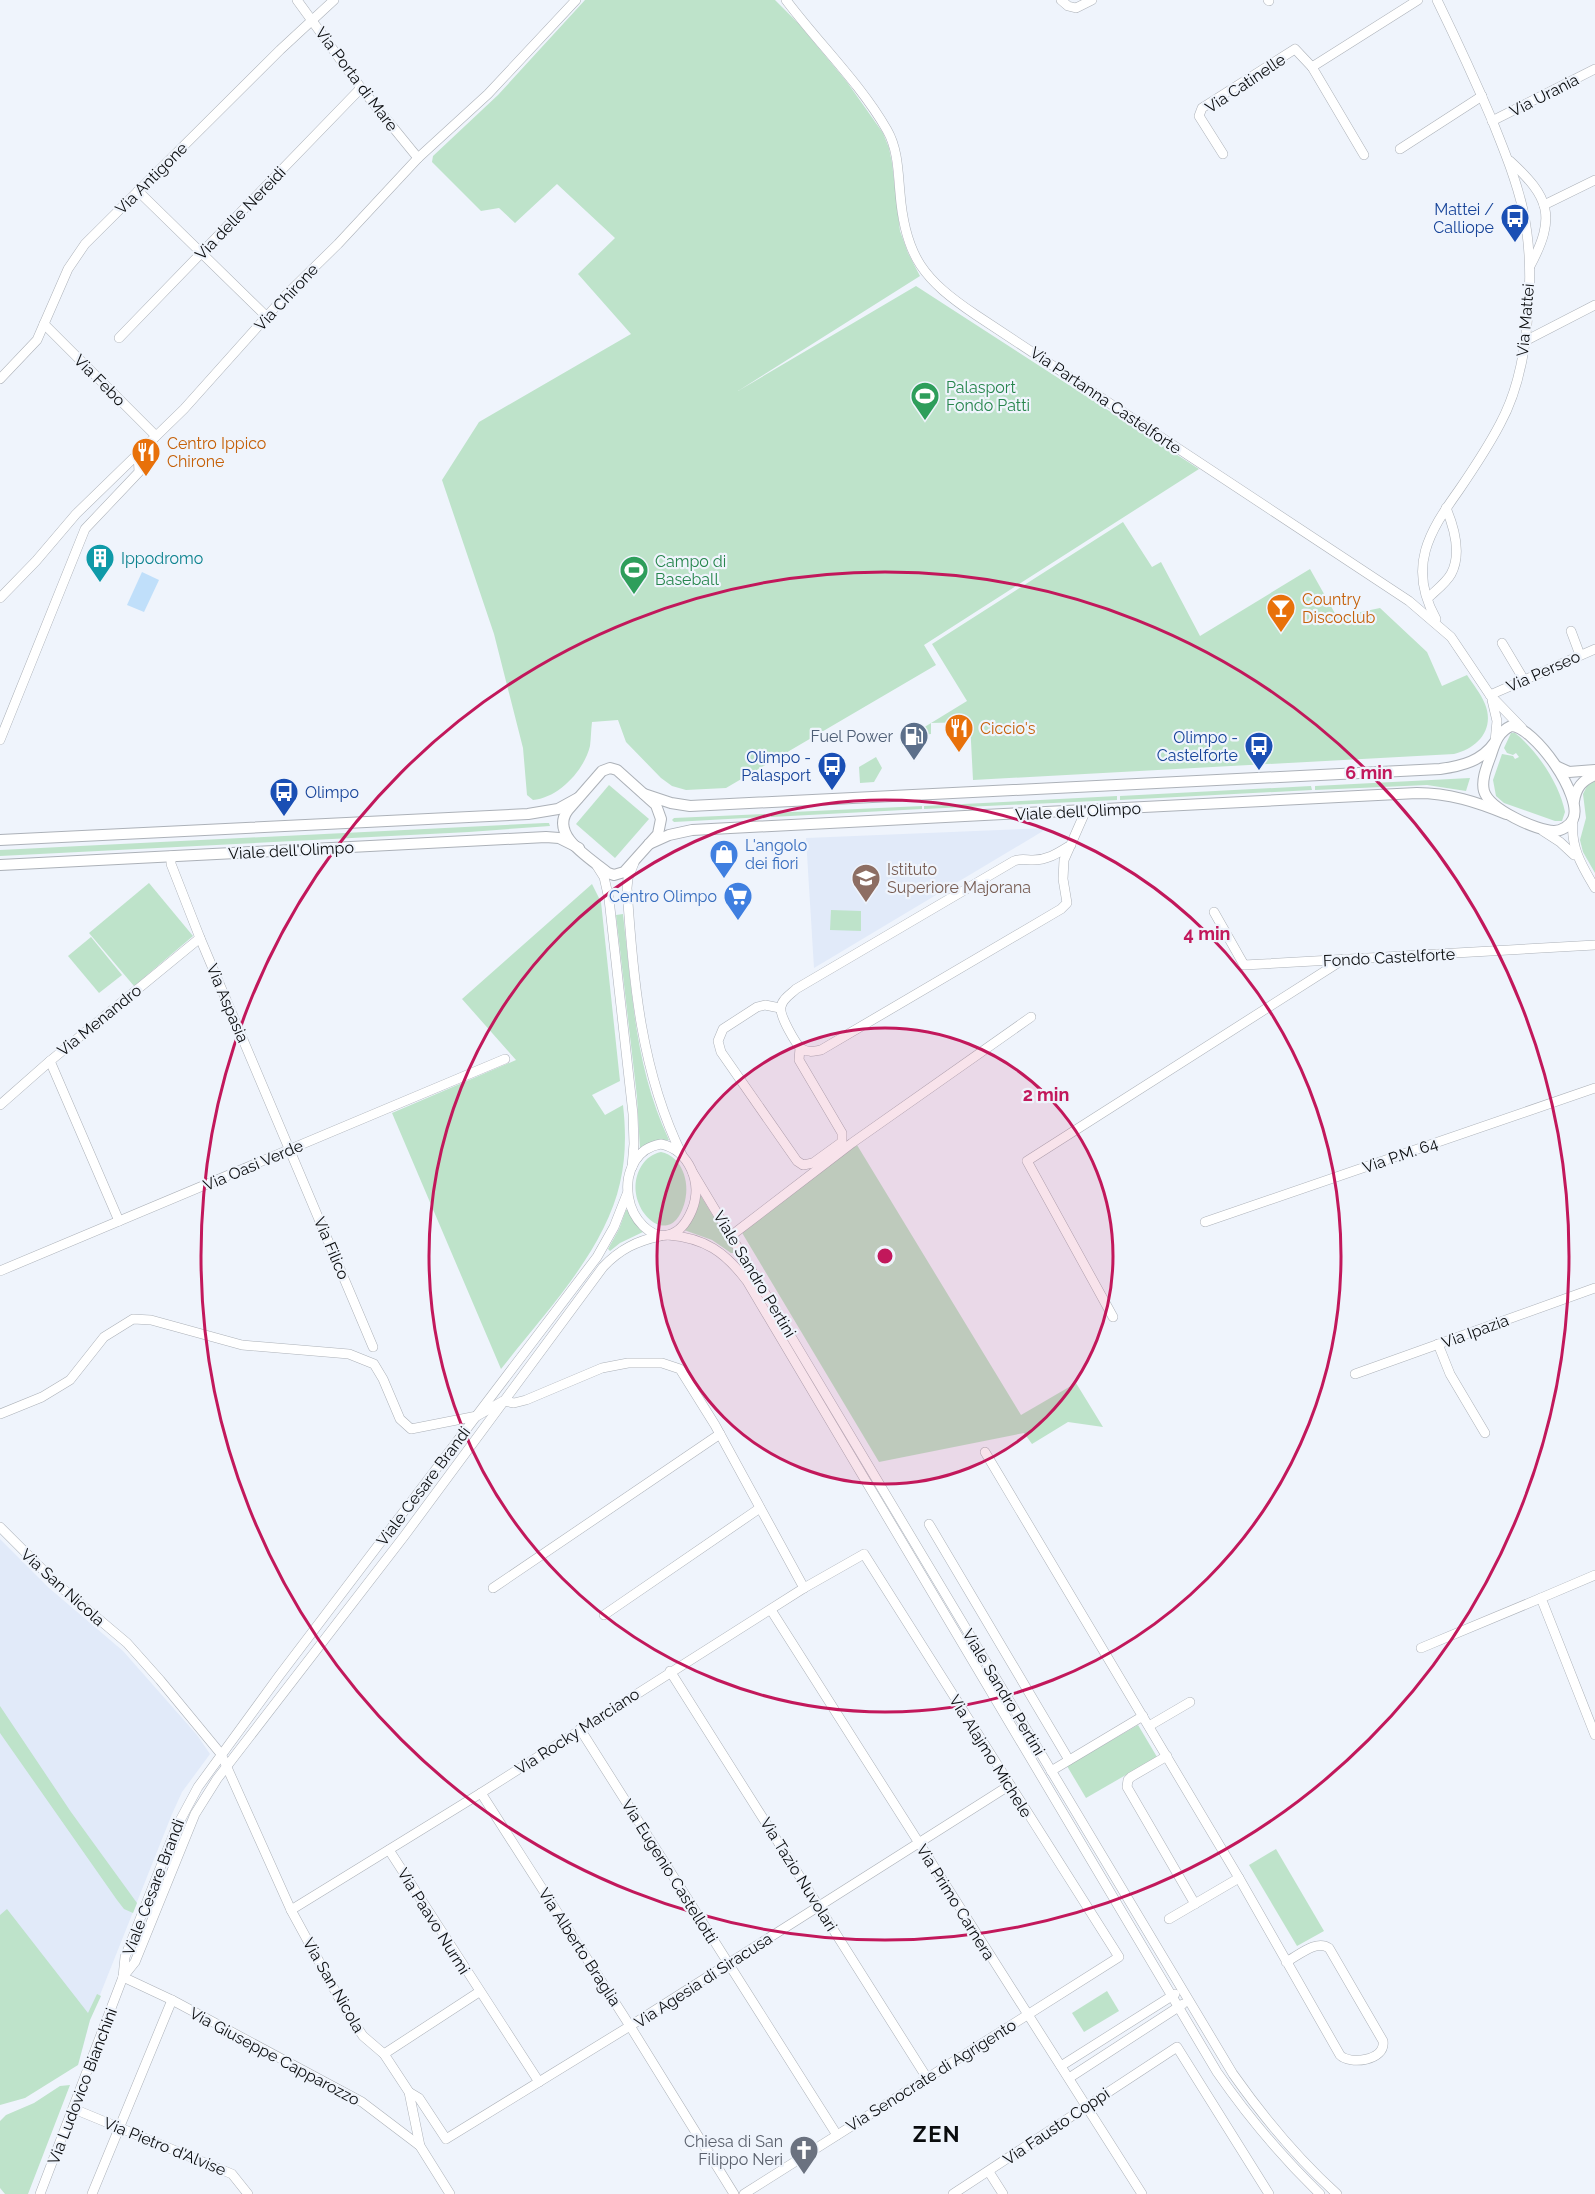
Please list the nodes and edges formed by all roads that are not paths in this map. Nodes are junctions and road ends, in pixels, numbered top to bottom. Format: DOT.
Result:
graph roads {
  1 [pos="297,0"];
  2 [pos="334,0"];
  3 [pos="576,0"];
  4 [pos="786,0"];
  5 [pos="1061,0"];
  6 [pos="1092,0"];
  7 [pos="1418,0"];
  8 [pos="1437,0"];
  9 [pos="311,20"];
  10 [pos="1312,67"];
  11 [pos="1595,69"];
  12 [pos="361,88"];
  13 [pos="1482,96"];
  14 [pos="1492,121"];
  15 [pos="1400,149"];
  16 [pos="1223,154"];
  17 [pos="1364,155"];
  18 [pos="418,158"];
  19 [pos="1508,159"];
  20 [pos="1595,180"];
  21 [pos="138,191"];
  22 [pos="1544,205"];
  23 [pos="201,253"];
  24 [pos="1529,268"];
  25 [pos="1595,305"];
  26 [pos="267,317"];
  27 [pos="44,324"];
  28 [pos="119,338"];
  29 [pos="1525,341"];
  30 [pos="0,379"];
  31 [pos="156,436"];
  32 [pos="138,453"];
  33 [pos="1446,508"];
  34 [pos="0,598"];
  35 [pos="1428,598"];
  36 [pos="1443,628"];
  37 [pos="1572,631"];
  38 [pos="1502,643"];
  39 [pos="1595,649"];
  40 [pos="1580,655"];
  41 [pos="1524,680"];
  42 [pos="1490,695"];
  43 [pos="1522,729"];
  44 [pos="0,740"];
  45 [pos="1496,742"];
  46 [pos="1556,766"];
  47 [pos="1595,770"];
  48 [pos="1595,775"];
  49 [pos="644,794"];
  50 [pos="578,798"];
  51 [pos="1574,802"];
  52 [pos="1086,810"];
  53 [pos="1506,814"];
  54 [pos="1573,820"];
  55 [pos="1532,824"];
  56 [pos="0,840"];
  57 [pos="649,844"];
  58 [pos="1071,846"];
  59 [pos="579,848"];
  60 [pos="171,856"];
  61 [pos="592,859"];
  62 [pos="636,859"];
  63 [pos="1580,862"];
  64 [pos="0,864"];
  65 [pos="1595,888"];
  66 [pos="1214,912"];
  67 [pos="200,938"];
  68 [pos="1595,945"];
  69 [pos="1344,959"];
  70 [pos="780,1008"];
  71 [pos="1031,1017"];
  72 [pos="800,1048"];
  73 [pos="505,1059"];
  74 [pos="50,1061"];
  75 [pos="1595,1088"];
  76 [pos="0,1105"];
  77 [pos="290,1150"];
  78 [pos="682,1155"];
  79 [pos="632,1167"];
  80 [pos="693,1173"];
  81 [pos="627,1194"];
  82 [pos="119,1221"];
  83 [pos="1205,1222"];
  84 [pos="664,1235"];
  85 [pos="732,1235"];
  86 [pos="0,1270"];
  87 [pos="1595,1288"];
  88 [pos="1113,1317"];
  89 [pos="1438,1344"];
  90 [pos="373,1347"];
  91 [pos="1355,1374"];
  92 [pos="503,1401"];
  93 [pos="0,1414"];
  94 [pos="477,1416"];
  95 [pos="1485,1433"];
  96 [pos="720,1434"];
  97 [pos="985,1452"];
  98 [pos="760,1508"];
  99 [pos="929,1524"];
  100 [pos="0,1527"];
  101 [pos="864,1554"];
  102 [pos="1595,1575"];
  103 [pos="493,1588"];
  104 [pos="804,1588"];
  105 [pos="1541,1598"];
  106 [pos="771,1610"];
  107 [pos="604,1615"];
  108 [pos="1421,1647"];
  109 [pos="670,1671"];
  110 [pos="1190,1702"];
  111 [pos="1143,1716"];
  112 [pos="1149,1726"];
  113 [pos="580,1729"];
  114 [pos="1595,1735"];
  115 [pos="221,1754"];
  116 [pos="1167,1756"];
  117 [pos="1069,1760"];
  118 [pos="227,1766"];
  119 [pos="1051,1770"];
  120 [pos="1010,1785"];
  121 [pos="481,1793"];
  122 [pos="919,1842"];
  123 [pos="389,1850"];
  124 [pos="1239,1878"];
  125 [pos="1195,1904"];
  126 [pos="819,1906"];
  127 [pos="291,1910"];
  128 [pos="1169,1919"];
  129 [pos="1119,1957"];
  130 [pos="1286,1962"];
  131 [pos="729,1963"];
  132 [pos="123,1977"];
  133 [pos="1182,1989"];
  134 [pos="479,1992"];
  135 [pos="1172,1995"];
  136 [pos="172,2000"];
  137 [pos="1188,2001"];
  138 [pos="1178,2007"];
  139 [pos="1028,2014"];
  140 [pos="630,2026"];
  141 [pos="384,2054"];
  142 [pos="1061,2066"];
  143 [pos="927,2078"];
  144 [pos="1069,2078"];
  145 [pos="539,2082"];
  146 [pos="409,2092"];
  147 [pos="1086,2106"];
  148 [pos="74,2109"];
  149 [pos="119,2127"];
  150 [pos="837,2135"];
  151 [pos="420,2146"];
  152 [pos="989,2172"];
  153 [pos="446,2193"];
  154 [pos="40,2194"];
  155 [pos="92,2194"];
  156 [pos="248,2194"];
  157 [pos="734,2194"];
  158 [pos="744,2194"];
  159 [pos="953,2194"];
  160 [pos="1003,2194"];
  161 [pos="1142,2194"];
  162 [pos="1269,2194"];
  163 [pos="1320,2194"];
  164 [pos="1337,2194"];
  1 -- 9 [label="street, Via Porta di Mare"];
  2 -- 9 [label="street, Via Antigone"];
  3 -- 18 [label="street, Via Chirone"];
  4 -- 36 [label="street, Via Partanna Castelforte"];
  5 -- 6 [label="street"];
  7 -- 10 [label="street, Via Catinelle"];
  8 -- 13 [label="street, Via Mattei"];
  9 -- 12 [label="street, Via Porta di Mare"];
  9 -- 21 [label="street, Via Antigone"];
  10 -- 16 [label="street, Via Catinelle"];
  10 -- 17 [label="street"];
  11 -- 14 [label="street, Via Urania"];
  12 -- 18 [label="street, Via Porta di Mare"];
  12 -- 23 [label="street, Via delle Nereidi"];
  13 -- 14 [label="street, Via Mattei"];
  13 -- 15 [label="street"];
  14 -- 19 [label="street, Via Mattei"];
  18 -- 26 [label="street, Via Chirone"];
  19 -- 22 [label="street"];
  19 -- 24 [label="street, Via Mattei"];
  20 -- 22 [label="street"];
  21 -- 23 [label="street"];
  21 -- 27 [label="street, Via Antigone"];
  22 -- 24 [label="street"];
  23 -- 26 [label="street"];
  23 -- 28 [label="street, Via delle Nereidi"];
  24 -- 29 [label="street, Via Mattei"];
  25 -- 29 [label="street"];
  26 -- 31 [label="street, Via Chirone"];
  27 -- 30 [label="street, Via Antigone"];
  27 -- 31 [label="street, Via Febo"];
  29 -- 33 [label="street, Via Mattei"];
  31 -- 32 [label="street, Via Chirone"];
  32 -- 34 [label="street, Via Chirone"];
  32 -- 44 [label="street"];
  33 -- 35 [label="street, Via Mattei"];
  33 -- 35 [label="street"];
  35 -- 36 [label="street, Via Mattei"];
  36 -- 42 [label="street, Via Partanna Castelforte"];
  37 -- 40 [label="street"];
  38 -- 41 [label="street"];
  39 -- 40 [label="street, Via Perseo"];
  40 -- 41 [label="street, Via Perseo"];
  41 -- 42 [label="street, Via Perseo"];
  42 -- 43 [label="street, Via Partanna Castelforte"];
  42 -- 45 [label="street"];
  43 -- 45 [label="street, Viale dell'Olimpo"];
  43 -- 46 [label="street"];
  45 -- 49 [label="street, Viale dell'Olimpo"];
  45 -- 53 [label="street"];
  46 -- 47 [label="street"];
  46 -- 51 [label="street"];
  48 -- 51 [label="street"];
  49 -- 50 [label="street"];
  49 -- 57 [label="street"];
  50 -- 56 [label="street, Viale dell'Olimpo"];
  50 -- 59 [label="street"];
  51 -- 54 [label="street"];
  52 -- 53 [label="street, Viale dell'Olimpo"];
  52 -- 57 [label="street, Viale dell'Olimpo"];
  52 -- 58 [label="street"];
  53 -- 55 [label="street, Viale dell'Olimpo"];
  54 -- 55 [label="street, Viale dell'Olimpo"];
  54 -- 63 [label="street"];
  55 -- 63 [label="street"];
  57 -- 62 [label="street"];
  58 -- 70 [label="street"];
  58 -- 72 [label="street"];
  59 -- 60 [label="street, Viale dell'Olimpo"];
  59 -- 61 [label="street"];
  60 -- 64 [label="street, Viale dell'Olimpo"];
  60 -- 67 [label="street, Via Aspasia"];
  61 -- 62 [label="street"];
  61 -- 79 [label="street"];
  62 -- 78 [label="street"];
  63 -- 65 [label="street"];
  66 -- 69 [label="street, Fondo Castelforte"];
  67 -- 74 [label="street, Via Menandro"];
  67 -- 77 [label="street, Via Aspasia"];
  68 -- 69 [label="street, Fondo Castelforte"];
  69 -- 88 [label="street"];
  70 -- 72 [label="street"];
  70 -- 72 [label="street"];
  71 -- 85 [label="street"];
  73 -- 77 [label="street, Via Oasi Verde"];
  74 -- 76 [label="street, Via Menandro"];
  74 -- 82 [label="street"];
  75 -- 83 [label="street, Via P.M. 64"];
  77 -- 82 [label="street, Via Oasi Verde"];
  77 -- 90 [label="street, Via Filico"];
  78 -- 79 [label="street"];
  78 -- 80 [label="street"];
  79 -- 81 [label="street"];
  80 -- 84 [label="street"];
  80 -- 85 [label="street, Viale Sandro Pertini"];
  81 -- 84 [label="street"];
  81 -- 94 [label="street, Viale Cesare Brandi"];
  82 -- 86 [label="street, Via Oasi Verde"];
  84 -- 92 [label="street, Viale Cesare Brandi"];
  84 -- 135 [label="street, Viale Sandro Pertini"];
  85 -- 119 [label="street, Viale Sandro Pertini"];
  87 -- 89 [label="street, Via Ipazia"];
  89 -- 91 [label="street, Via Ipazia"];
  89 -- 95 [label="street"];
  92 -- 94 [label="street"];
  92 -- 96 [label="street"];
  92 -- 118 [label="street, Viale Cesare Brandi"];
  93 -- 94 [label="street"];
  94 -- 115 [label="street, Viale Cesare Brandi"];
  96 -- 98 [label="street"];
  96 -- 103 [label="street"];
  97 -- 111 [label="street"];
  98 -- 104 [label="street"];
  98 -- 107 [label="street"];
  99 -- 117 [label="street"];
  100 -- 115 [label="street, Via San Nicola"];
  101 -- 104 [label="street, Via Rocky Marciano"];
  101 -- 120 [label="street, Via Alajmo Michele"];
  102 -- 105 [label="street"];
  104 -- 106 [label="street, Via Rocky Marciano"];
  105 -- 108 [label="street"];
  105 -- 114 [label="street"];
  106 -- 109 [label="street, Via Rocky Marciano"];
  106 -- 122 [label="street, Via Primo Carnera"];
  109 -- 113 [label="street, Via Rocky Marciano"];
  109 -- 126 [label="street, Via Tazio Nuvolari"];
  110 -- 112 [label="street"];
  111 -- 112 [label="street"];
  111 -- 117 [label="street"];
  112 -- 116 [label="street"];
  113 -- 121 [label="street, Via Rocky Marciano"];
  113 -- 131 [label="street, Via Eugenio Castellotti"];
  115 -- 118 [label="street, Via San Nicola"];
  115 -- 132 [label="street, Viale Cesare Brandi"];
  116 -- 124 [label="street"];
  116 -- 125 [label="street"];
  117 -- 119 [label="street"];
  118 -- 127 [label="street, Via San Nicola"];
  118 -- 132 [label="street, Viale Cesare Brandi"];
  119 -- 133 [label="street, Viale Sandro Pertini"];
  120 -- 122 [label="street, Via Agesia di Siracusa"];
  120 -- 129 [label="street, Via Alajmo Michele"];
  121 -- 123 [label="street, Via Rocky Marciano"];
  121 -- 140 [label="street, Via Alberto Braglia"];
  122 -- 126 [label="street, Via Agesia di Siracusa"];
  122 -- 139 [label="street, Via Primo Carnera"];
  123 -- 127 [label="street, Via Rocky Marciano"];
  123 -- 134 [label="street, Via Paavo Nurmi"];
  124 -- 125 [label="street"];
  124 -- 130 [label="street"];
  125 -- 128 [label="street"];
  126 -- 131 [label="street, Via Agesia di Siracusa"];
  126 -- 143 [label="street, Via Tazio Nuvolari"];
  127 -- 141 [label="street, Via San Nicola"];
  129 -- 139 [label="street, Via Senocrate di Agrigento"];
  130 -- 130 [label="street"];
  131 -- 140 [label="street, Via Agesia di Siracusa"];
  131 -- 150 [label="street, Via Eugenio Castellotti"];
  132 -- 136 [label="street, Via Giuseppe Capparozzo"];
  132 -- 148 [label="street, Via Ludovico Bianchini"];
  133 -- 135 [label="street"];
  133 -- 137 [label="street, Viale Sandro Pertini"];
  134 -- 141 [label="street, Via Paavo Nurmi"];
  134 -- 145 [label="street, Via Paavo Nurmi"];
  135 -- 138 [label="street, Viale Sandro Pertini"];
  135 -- 142 [label="street"];
  136 -- 149 [label="street"];
  136 -- 151 [label="street, Via Giuseppe Capparozzo"];
  137 -- 138 [label="street"];
  137 -- 164 [label="street, Viale Sandro Pertini"];
  138 -- 144 [label="street"];
  138 -- 163 [label="street, Viale Sandro Pertini"];
  139 -- 142 [label="street, Via Primo Carnera"];
  139 -- 143 [label="street, Via Senocrate di Agrigento"];
  140 -- 145 [label="street, Via Agesia di Siracusa"];
  140 -- 157 [label="street, Via Alberto Braglia"];
  141 -- 146 [label="street, Via San Nicola"];
  142 -- 144 [label="street, Via Primo Carnera"];
  143 -- 150 [label="street, Via Senocrate di Agrigento"];
  144 -- 147 [label="street, Via Primo Carnera"];
  145 -- 146 [label="street, Via Agesia di Siracusa"];
  146 -- 151 [label="street, Via San Nicola"];
  147 -- 152 [label="street, Via Fausto Coppi"];
  147 -- 161 [label="street, Via Primo Carnera"];
  147 -- 162 [label="street, Via Fausto Coppi"];
  148 -- 149 [label="street, Via Pietro d'Alvise"];
  148 -- 154 [label="street, Via Ludovico Bianchini"];
  149 -- 155 [label="street"];
  149 -- 156 [label="street, Via Pietro d'Alvise"];
  150 -- 158 [label="street, Via Senocrate di Agrigento"];
  151 -- 153 [label="street, Via San Nicola"];
  152 -- 159 [label="street, Via Fausto Coppi"];
  152 -- 160 [label="street"];
}
